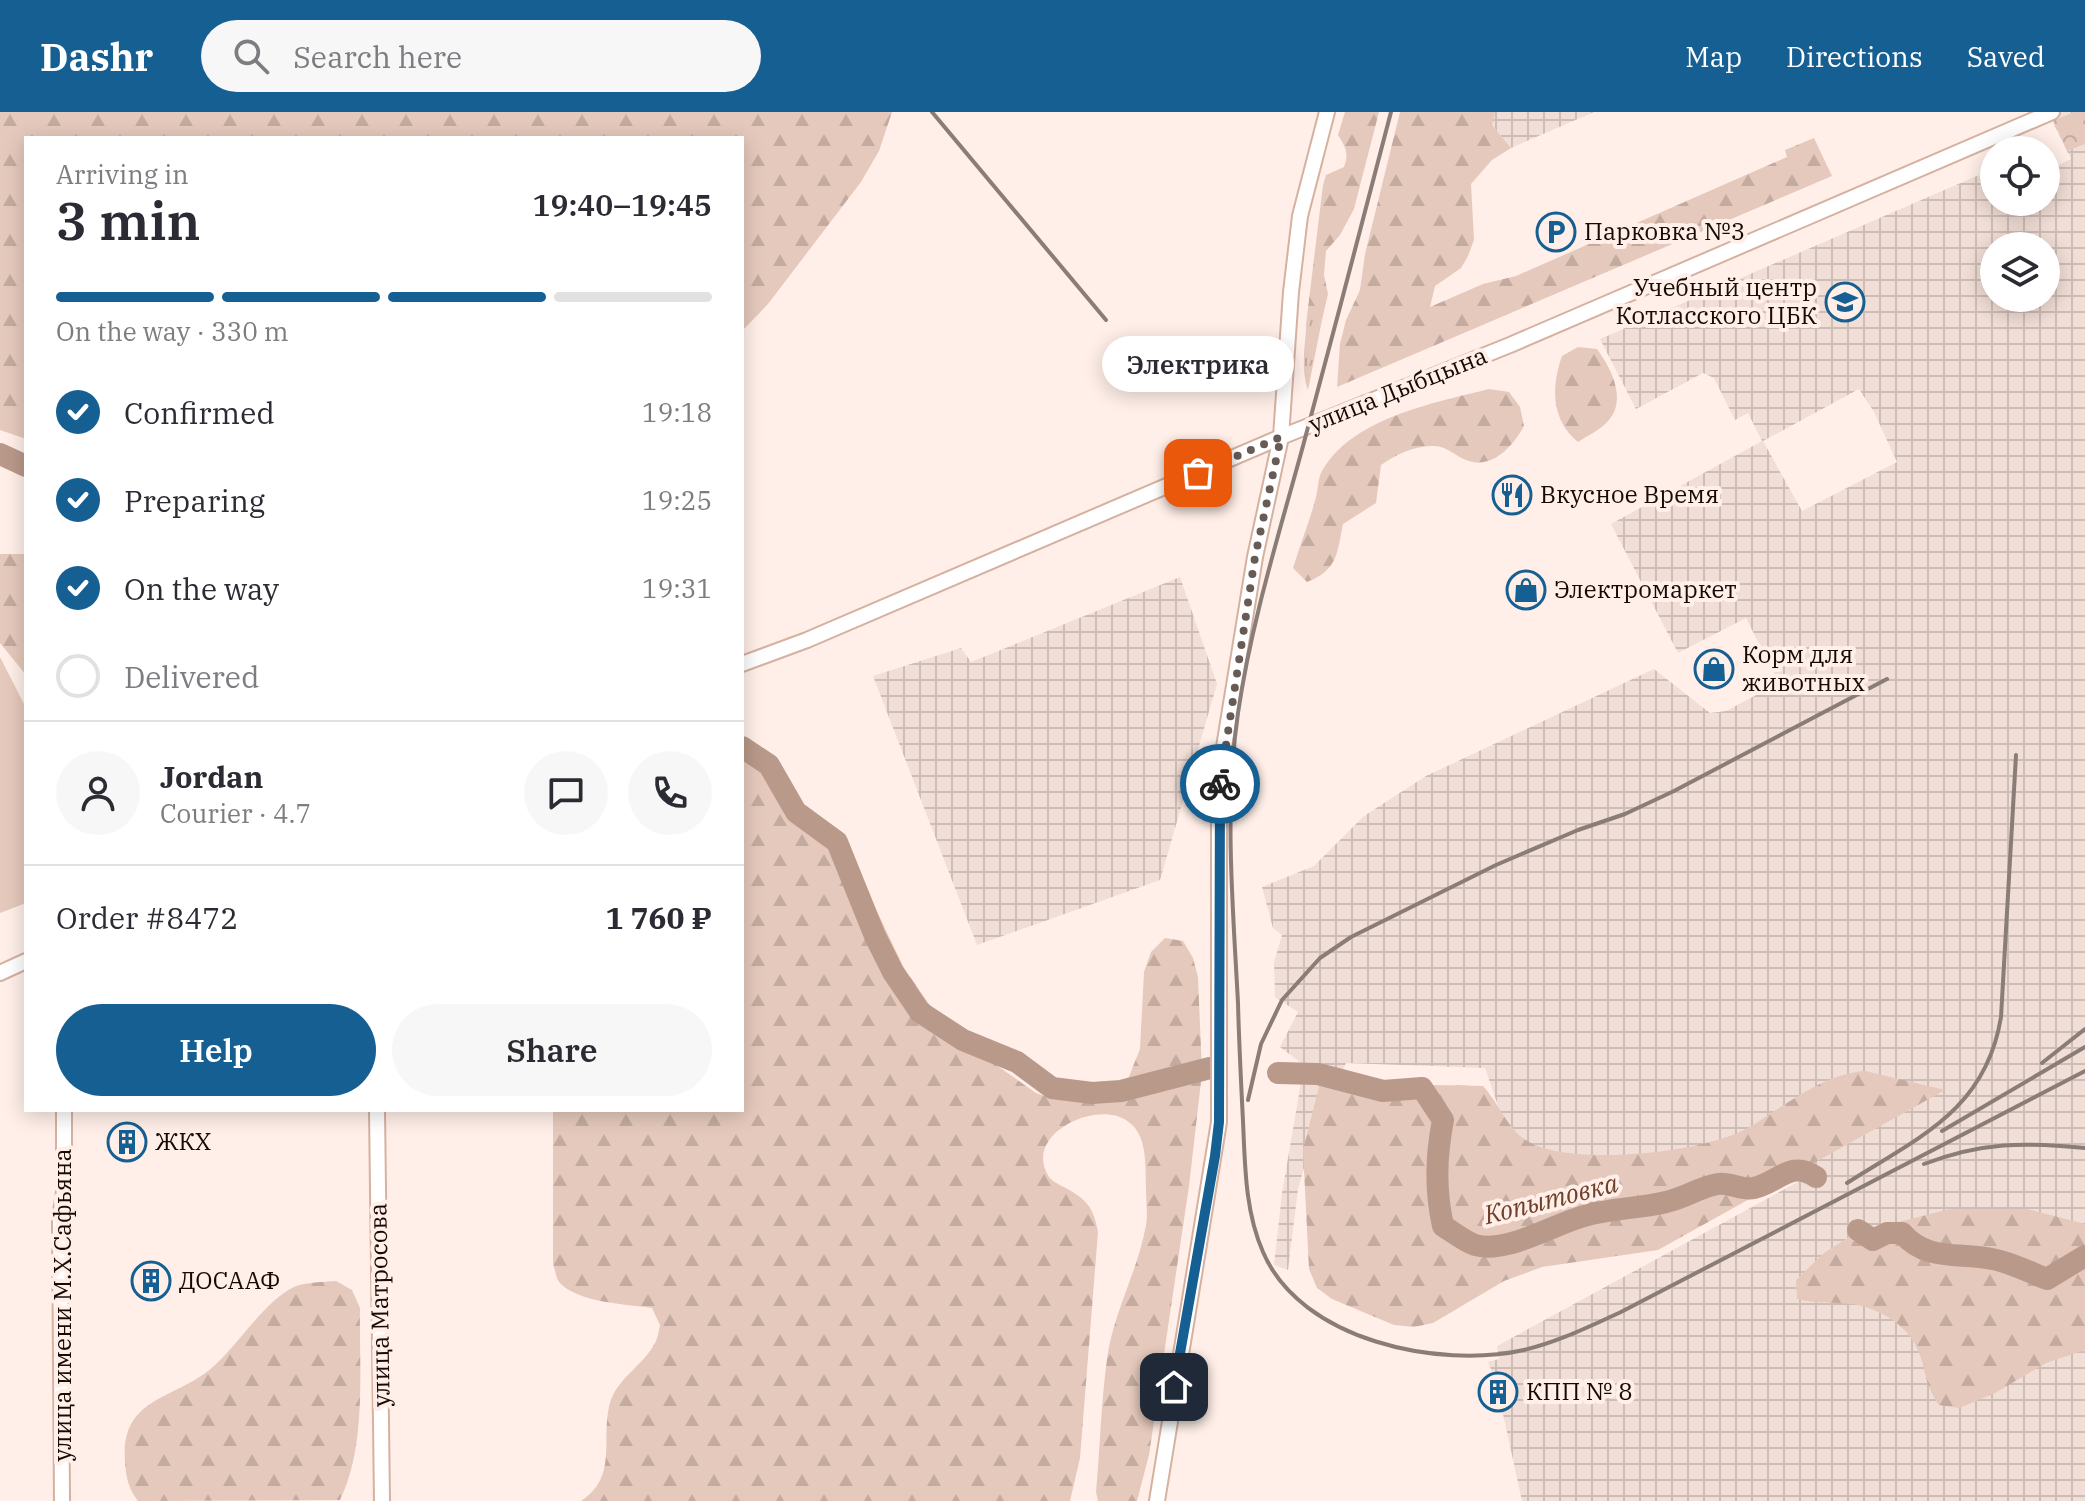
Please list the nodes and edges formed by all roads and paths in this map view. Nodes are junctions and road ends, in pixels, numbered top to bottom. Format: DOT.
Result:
graph roads {
  1 [pos="1327,112"];
  2 [pos="2052,112"];
  3 [pos="1281,437"];
  4 [pos="744,663"];
  5 [pos="24,962"];
  6 [pos="0,973"];
  7 [pos="64,1112"];
  8 [pos="377,1112"];
  9 [pos="62,1501"];
  10 [pos="382,1501"];
  11 [pos="1157,1501"];
  1 -- 3 [label="street"];
  2 -- 3 [label="street, улица Дыбцына"];
  3 -- 4 [label="street, улица Дыбцына"];
  3 -- 11 [label="street"];
  5 -- 6 [label="street"];
  7 -- 9 [label="street, улица имени М.Х.Сафьяна"];
  8 -- 10 [label="street, улица Матросова"];
}
